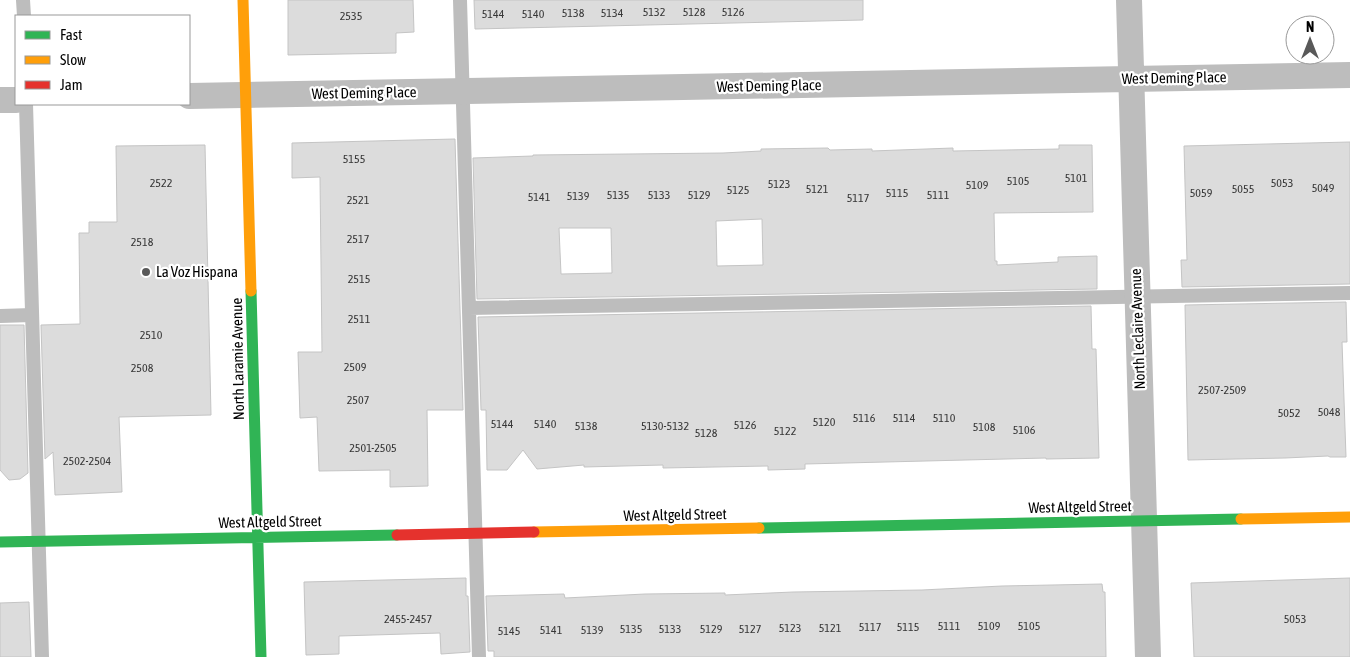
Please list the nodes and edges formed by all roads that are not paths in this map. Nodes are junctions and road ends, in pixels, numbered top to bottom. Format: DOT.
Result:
graph roads {
  1 [pos="23,0"];
  2 [pos="243,0"];
  3 [pos="460,0"];
  4 [pos="1129,0"];
  5 [pos="24,15"];
  6 [pos="1350,75"];
  7 [pos="1132,79"];
  8 [pos="463,91"];
  9 [pos="246,95"];
  10 [pos="190,96"];
  11 [pos="0,100"];
  12 [pos="15,100"];
  13 [pos="26,105"];
  14 [pos="1350,293"];
  15 [pos="1137,297"];
  16 [pos="469,308"];
  17 [pos="0,316"];
  18 [pos="32,316"];
  19 [pos="1350,516"];
  20 [pos="1144,520"];
  21 [pos="475,533"];
  22 [pos="258,538"];
  23 [pos="39,541"];
  24 [pos="0,542"];
  25 [pos="42,657"];
  26 [pos="261,657"];
  27 [pos="478,657"];
  28 [pos="1148,657"];
  1 -- 5 [label="lane"];
  2 -- 9 [label="street, North Laramie Avenue"];
  3 -- 8 [label="lane"];
  4 -- 7 [label="street, North Leclaire Avenue"];
  6 -- 7 [label="street, West Deming Place"];
  7 -- 8 [label="street, West Deming Place"];
  7 -- 15 [label="street, North Leclaire Avenue"];
  8 -- 9 [label="street, West Deming Place"];
  8 -- 16 [label="lane"];
  9 -- 10 [label="street, West Deming Place"];
  9 -- 22 [label="street, North Laramie Avenue"];
  11 -- 12 [label="street"];
  13 -- 18 [label="lane"];
  14 -- 15 [label="lane"];
  15 -- 16 [label="lane"];
  15 -- 20 [label="street, North Leclaire Avenue"];
  16 -- 21 [label="lane"];
  17 -- 18 [label="lane"];
  18 -- 23 [label="lane"];
  19 -- 20 [label="street, West Altgeld Street"];
  20 -- 21 [label="street, West Altgeld Street"];
  20 -- 28 [label="street, North Leclaire Avenue"];
  21 -- 22 [label="street, West Altgeld Street"];
  21 -- 27 [label="lane"];
  22 -- 23 [label="street, West Altgeld Street"];
  22 -- 26 [label="street, North Laramie Avenue"];
  23 -- 24 [label="street, West Altgeld Street"];
  23 -- 25 [label="lane"];
}
